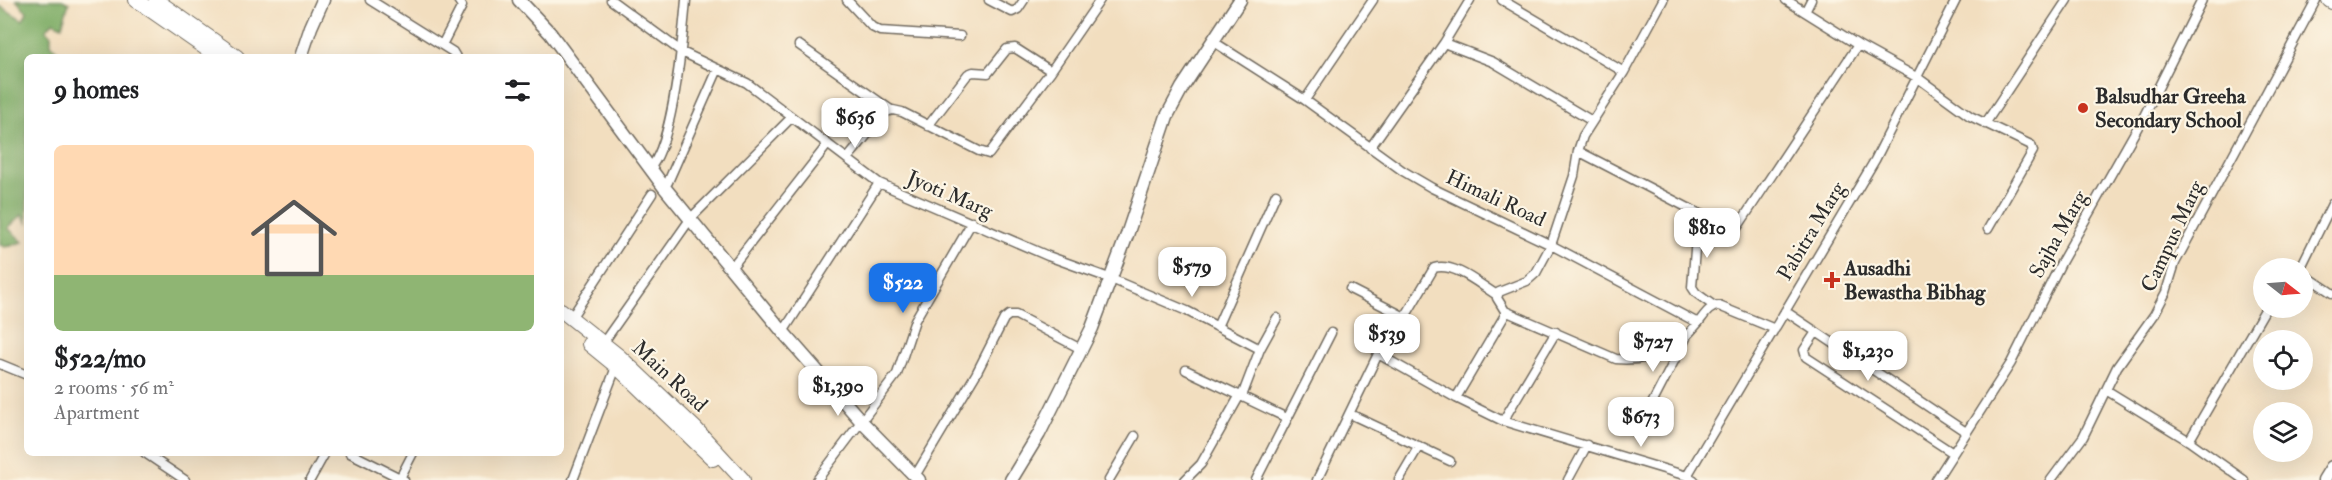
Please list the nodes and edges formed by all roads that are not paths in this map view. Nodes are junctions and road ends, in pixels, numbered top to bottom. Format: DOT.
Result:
graph roads {
  1 [pos="136,0"];
  2 [pos="156,0"];
  3 [pos="323,0"];
  4 [pos="370,0"];
  5 [pos="458,0"];
  6 [pos="519,0"];
  7 [pos="611,0"];
  8 [pos="686,0"];
  9 [pos="848,0"];
  10 [pos="988,0"];
  11 [pos="1024,0"];
  12 [pos="1100,0"];
  13 [pos="1240,0"];
  14 [pos="1373,0"];
  15 [pos="1470,0"];
  16 [pos="1502,0"];
  17 [pos="1663,0"];
  18 [pos="1786,0"];
  19 [pos="1811,0"];
  20 [pos="1956,0"];
  21 [pos="2067,0"];
  22 [pos="2202,0"];
  23 [pos="2316,0"];
  24 [pos="1805,12"];
  25 [pos="960,36"];
  26 [pos="1214,42"];
  27 [pos="1444,43"];
  28 [pos="442,45"];
  29 [pos="799,45"];
  30 [pos="1858,45"];
  31 [pos="682,52"];
  32 [pos="218,54"];
  33 [pos="302,54"];
  34 [pos="454,54"];
  35 [pos="718,69"];
  36 [pos="1051,71"];
  37 [pos="1624,72"];
  38 [pos="1918,78"];
  39 [pos="1305,100"];
  40 [pos="891,110"];
  41 [pos="792,117"];
  42 [pos="1592,121"];
  43 [pos="1985,124"];
  44 [pos="928,126"];
  45 [pos="828,144"];
  46 [pos="1370,148"];
  47 [pos="1578,151"];
  48 [pos="847,159"];
  49 [pos="650,168"];
  50 [pos="879,183"];
  51 [pos="664,187"];
  52 [pos="652,194"];
  53 [pos="1276,194"];
  54 [pos="2332,204"];
  55 [pos="1698,213"];
  56 [pos="691,218"];
  57 [pos="972,222"];
  58 [pos="1988,229"];
  59 [pos="1551,245"];
  60 [pos="2306,258"];
  61 [pos="731,268"];
  62 [pos="1109,278"];
  63 [pos="2313,280"];
  64 [pos="1350,289"];
  65 [pos="2332,293"];
  66 [pos="1497,295"];
  67 [pos="1714,306"];
  68 [pos="1505,311"];
  69 [pos="1785,311"];
  70 [pos="564,316"];
  71 [pos="1405,317"];
  72 [pos="1277,318"];
  73 [pos="2260,318"];
  74 [pos="1698,323"];
  75 [pos="1217,327"];
  76 [pos="1775,329"];
  77 [pos="783,332"];
  78 [pos="1556,332"];
  79 [pos="1816,332"];
  80 [pos="1331,333"];
  81 [pos="1686,338"];
  82 [pos="603,343"];
  83 [pos="1081,349"];
  84 [pos="1260,349"];
  85 [pos="1378,354"];
  86 [pos="618,361"];
  87 [pos="0,364"];
  88 [pos="1186,370"];
  89 [pos="24,374"];
  90 [pos="2106,390"];
  91 [pos="1241,396"];
  92 [pos="1456,398"];
  93 [pos="1350,414"];
  94 [pos="1287,418"];
  95 [pos="1503,421"];
  96 [pos="1643,421"];
  97 [pos="862,422"];
  98 [pos="1966,432"];
  99 [pos="1135,436"];
  100 [pos="2189,441"];
  101 [pos="1587,445"];
  102 [pos="1419,446"];
  103 [pos="1953,453"];
  104 [pos="149,456"];
  105 [pos="323,456"];
  106 [pos="356,456"];
  107 [pos="412,456"];
  108 [pos="1450,461"];
  109 [pos="2332,467"];
  110 [pos="917,478"];
  111 [pos="1690,478"];
  112 [pos="401,479"];
  113 [pos="1013,479"];
  114 [pos="2053,479"];
  115 [pos="185,480"];
  116 [pos="310,480"];
  117 [pos="573,480"];
  118 [pos="734,480"];
  119 [pos="743,480"];
  120 [pos="817,480"];
  121 [pos="1109,480"];
  122 [pos="1185,480"];
  123 [pos="1256,480"];
  124 [pos="1317,480"];
  125 [pos="1399,480"];
  126 [pos="1568,480"];
  127 [pos="1936,480"];
  128 [pos="2244,480"];
  129 [pos="2324,480"];
  1 -- 32 [label="main road"];
  2 -- 32 [label="main road"];
  3 -- 33 [label="street"];
  4 -- 28 [label="street"];
  5 -- 28 [label="street"];
  6 -- 49 [label="street"];
  7 -- 31 [label="street, Jyoti Marg"];
  8 -- 31 [label="street"];
  9 -- 25 [label="street"];
  10 -- 11 [label="street"];
  12 -- 36 [label="street"];
  13 -- 26 [label="street"];
  14 -- 39 [label="street"];
  15 -- 27 [label="street"];
  16 -- 37 [label="street"];
  17 -- 37 [label="street"];
  18 -- 24 [label="street"];
  19 -- 24 [label="street"];
  20 -- 38 [label="street, Pabitra Marg"];
  21 -- 43 [label="street"];
  22 -- 98 [label="street, Sajha Marg"];
  23 -- 90 [label="street, Campus Marg"];
  24 -- 30 [label="street"];
  26 -- 39 [label="street, Himali Road"];
  26 -- 62 [label="street"];
  27 -- 42 [label="street"];
  27 -- 46 [label="street"];
  28 -- 34 [label="street"];
  29 -- 40 [label="street"];
  30 -- 38 [label="street"];
  30 -- 55 [label="street"];
  31 -- 35 [label="street, Jyoti Marg"];
  31 -- 49 [label="street"];
  35 -- 41 [label="street, Jyoti Marg"];
  35 -- 51 [label="street"];
  36 -- 44 [label="street"];
  36 -- 44 [label="street"];
  37 -- 42 [label="street"];
  38 -- 43 [label="street"];
  38 -- 69 [label="street, Pabitra Marg"];
  39 -- 46 [label="street, Himali Road"];
  40 -- 44 [label="street"];
  40 -- 48 [label="street"];
  41 -- 45 [label="street, Jyoti Marg"];
  41 -- 56 [label="street"];
  42 -- 47 [label="street"];
  43 -- 58 [label="street"];
  45 -- 48 [label="street, Jyoti Marg"];
  45 -- 61 [label="street"];
  46 -- 59 [label="street, Himali Road"];
  47 -- 55 [label="street"];
  47 -- 59 [label="street"];
  48 -- 50 [label="street, Jyoti Marg"];
  49 -- 51 [label="street"];
  50 -- 57 [label="street, Jyoti Marg"];
  50 -- 77 [label="street"];
  51 -- 56 [label="street"];
  52 -- 70 [label="street"];
  53 -- 75 [label="street"];
  54 -- 60 [label="street"];
  55 -- 67 [label="street"];
  56 -- 61 [label="street"];
  56 -- 82 [label="street"];
  57 -- 62 [label="street, Jyoti Marg"];
  57 -- 97 [label="street"];
  59 -- 66 [label="street"];
  59 -- 74 [label="street, Himali Road"];
  61 -- 77 [label="street"];
  62 -- 75 [label="street, Jyoti Marg"];
  62 -- 83 [label="street"];
  63 -- 65 [label="street"];
  64 -- 71 [label="street"];
  66 -- 68 [label="street"];
  66 -- 71 [label="street"];
  67 -- 74 [label="street"];
  67 -- 76 [label="street"];
  68 -- 78 [label="street"];
  68 -- 92 [label="street"];
  69 -- 76 [label="street, Pabitra Marg"];
  69 -- 79 [label="street"];
  70 -- 82 [label="main road, Main Road"];
  70 -- 86 [label="main road, Main Road"];
  71 -- 85 [label="street"];
  72 -- 84 [label="street"];
  73 -- 100 [label="street"];
  74 -- 81 [label="street"];
  75 -- 84 [label="street, Jyoti Marg"];
  76 -- 111 [label="street, Pabitra Marg"];
  77 -- 97 [label="street"];
  78 -- 81 [label="street"];
  78 -- 95 [label="street"];
  79 -- 98 [label="street"];
  79 -- 103 [label="street"];
  80 -- 94 [label="street"];
  81 -- 96 [label="street"];
  82 -- 86 [label="main road, Main Road"];
  83 -- 110 [label="street"];
  83 -- 113 [label="street"];
  84 -- 91 [label="street"];
  85 -- 92 [label="street"];
  85 -- 93 [label="street"];
  86 -- 117 [label="street"];
  86 -- 118 [label="main road, Main Road"];
  86 -- 119 [label="main road, Main Road"];
  87 -- 89 [label="street"];
  88 -- 91 [label="street"];
  90 -- 100 [label="street"];
  90 -- 114 [label="street, Campus Marg"];
  91 -- 94 [label="street"];
  91 -- 122 [label="street"];
  92 -- 95 [label="street"];
  93 -- 102 [label="street"];
  93 -- 124 [label="street"];
  94 -- 123 [label="street"];
  95 -- 101 [label="street"];
  97 -- 110 [label="street"];
  97 -- 120 [label="street"];
  98 -- 103 [label="street, Sajha Marg"];
  99 -- 121 [label="street"];
  100 -- 128 [label="street"];
  101 -- 111 [label="street"];
  101 -- 126 [label="street"];
  102 -- 108 [label="street"];
  102 -- 125 [label="street"];
  103 -- 127 [label="street, Sajha Marg"];
  104 -- 115 [label="street"];
  105 -- 116 [label="street"];
  106 -- 112 [label="street"];
  107 -- 112 [label="street"];
  109 -- 129 [label="street"];
}
